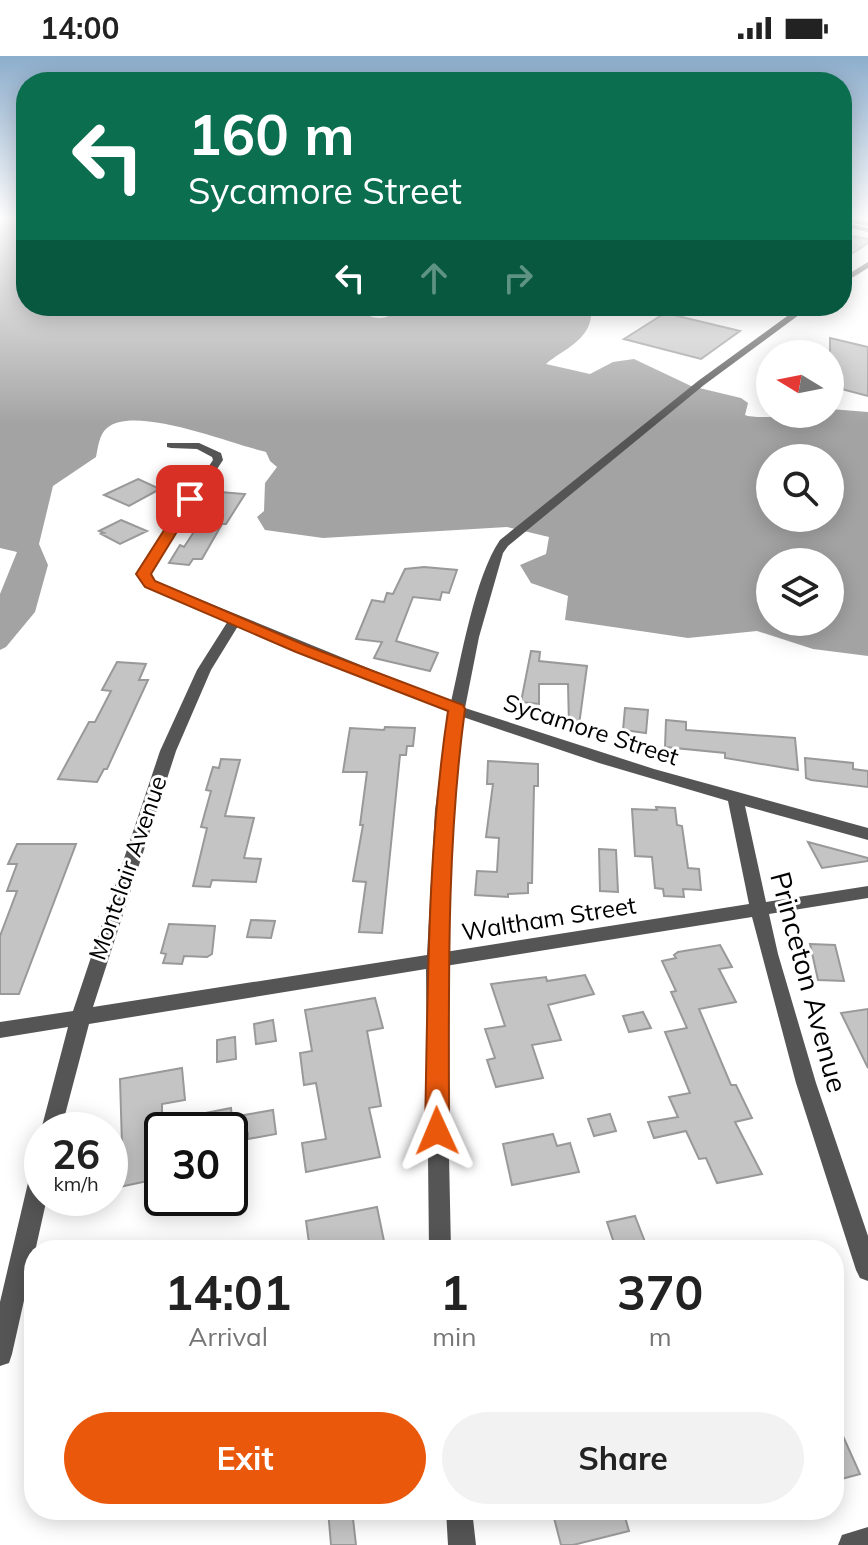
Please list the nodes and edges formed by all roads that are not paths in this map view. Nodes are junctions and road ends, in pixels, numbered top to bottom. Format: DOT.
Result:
graph roads {
  1 [pos="793,316"];
  2 [pos="171,445"];
  3 [pos="236,619"];
  4 [pos="457,709"];
  5 [pos="735,798"];
  6 [pos="868,834"];
  7 [pos="868,892"];
  8 [pos="758,911"];
  9 [pos="436,961"];
  10 [pos="81,1017"];
  11 [pos="0,1030"];
  12 [pos="56,1112"];
  13 [pos="32,1216"];
  14 [pos="26,1240"];
  15 [pos="440,1240"];
  16 [pos="24,1249"];
  17 [pos="868,1270"];
  18 [pos="0,1354"];
  19 [pos="460,1520"];
  20 [pos="868,1541"];
  21 [pos="462,1545"];
  22 [pos="852,1545"];
  1 -- 4 [label="street"];
  2 -- 3 [label="street, Sycamore Street"];
  3 -- 4 [label="street, Sycamore Street"];
  3 -- 10 [label="street, Montclair Avenue"];
  4 -- 5 [label="street, Sycamore Street"];
  4 -- 9 [label="street"];
  5 -- 6 [label="street, Sycamore Street"];
  5 -- 8 [label="street, Princeton Avenue"];
  7 -- 8 [label="street, Waltham Street"];
  8 -- 9 [label="street, Waltham Street"];
  8 -- 17 [label="street, Princeton Avenue"];
  9 -- 10 [label="street, Waltham Street"];
  9 -- 15 [label="street"];
  10 -- 11 [label="street, Waltham Street"];
  10 -- 12 [label="street, Montclair Avenue"];
  13 -- 14 [label="street"];
  16 -- 18 [label="street"];
  19 -- 21 [label="street"];
  20 -- 22 [label="street"];
}
